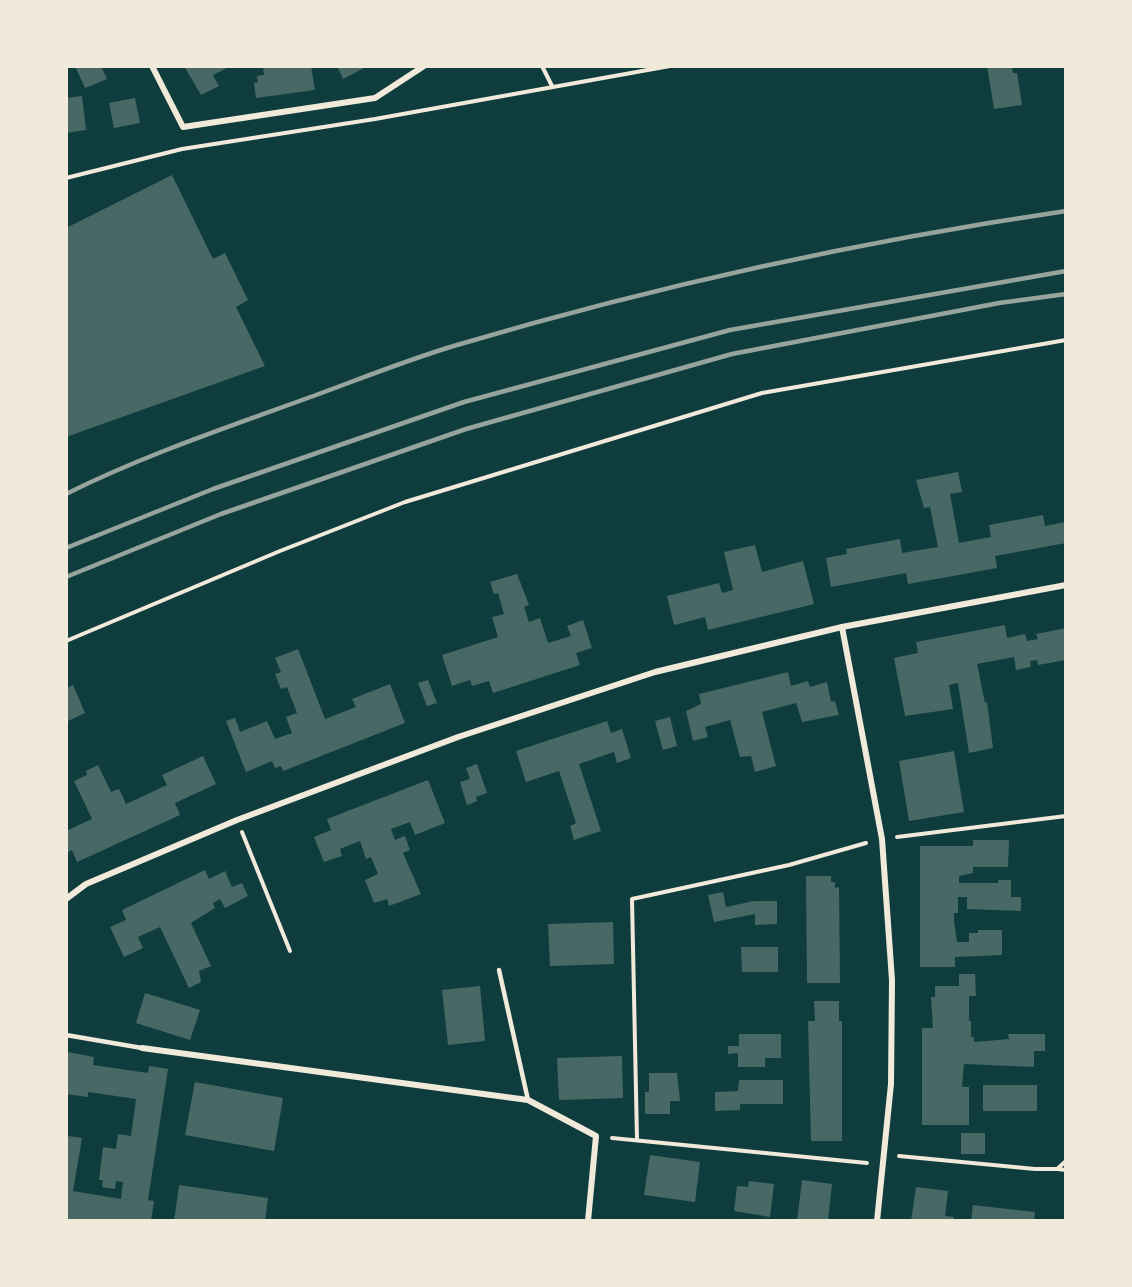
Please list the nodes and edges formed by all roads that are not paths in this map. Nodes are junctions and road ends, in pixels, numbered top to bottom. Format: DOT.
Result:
graph roads {
  1 [pos="152,66"];
  2 [pos="424,66"];
  3 [pos="1066,585"];
  4 [pos="842,627"];
  5 [pos="66,899"];
  6 [pos="499,970"];
  7 [pos="66,1035"];
  8 [pos="142,1048"];
  9 [pos="528,1100"];
  10 [pos="588,1221"];
  11 [pos="877,1221"];
  1 -- 2 [label="street"];
  3 -- 4 [label="street"];
  4 -- 5 [label="street"];
  4 -- 11 [label="street"];
  6 -- 9 [label="lane"];
  7 -- 8 [label="lane"];
  8 -- 9 [label="street"];
  9 -- 10 [label="street"];
}
